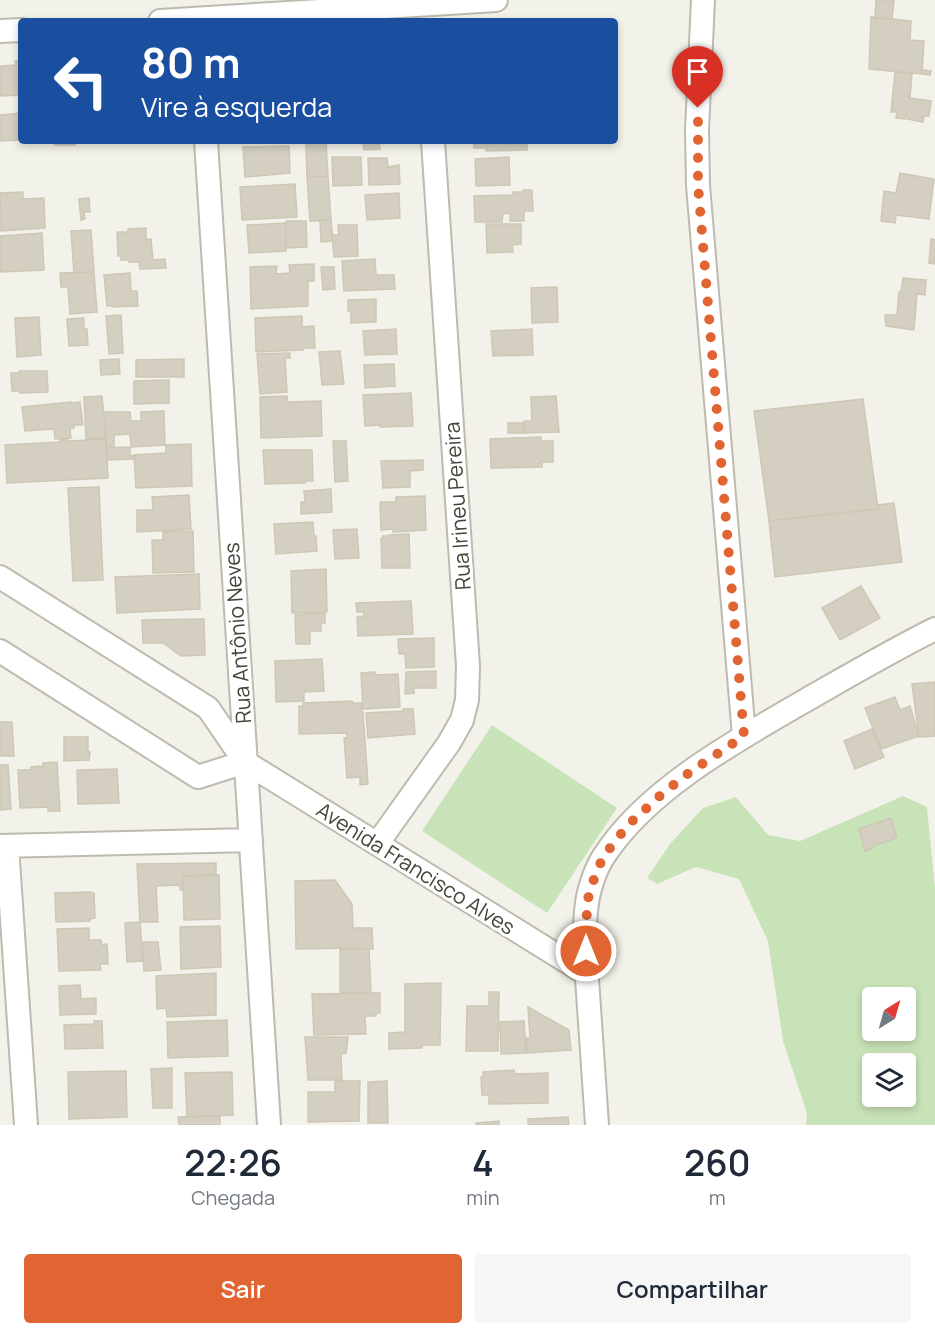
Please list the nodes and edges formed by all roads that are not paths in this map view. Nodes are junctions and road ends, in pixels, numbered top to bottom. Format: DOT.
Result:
graph roads {
  1 [pos="496,0"];
  2 [pos="703,0"];
  3 [pos="425,8"];
  4 [pos="198,13"];
  5 [pos="174,18"];
  6 [pos="18,30"];
  7 [pos="0,31"];
  8 [pos="206,144"];
  9 [pos="434,144"];
  10 [pos="0,577"];
  11 [pos="935,629"];
  12 [pos="0,651"];
  13 [pos="744,736"];
  14 [pos="245,762"];
  15 [pos="250,840"];
  16 [pos="377,844"];
  17 [pos="4,846"];
  18 [pos="587,974"];
  19 [pos="26,1125"];
  20 [pos="269,1125"];
  21 [pos="597,1125"];
  1 -- 3 [label="street"];
  2 -- 13 [label="street"];
  3 -- 4 [label="street"];
  4 -- 5 [label="street"];
  6 -- 7 [label="street"];
  8 -- 14 [label="street, Rua Antônio Neves"];
  9 -- 16 [label="street, Rua Irineu Pereira"];
  10 -- 14 [label="street, Avenida Francisco Alves"];
  11 -- 13 [label="street"];
  12 -- 14 [label="street"];
  13 -- 18 [label="street"];
  14 -- 15 [label="street, Rua Antônio Neves"];
  14 -- 16 [label="street, Avenida Francisco Alves"];
  15 -- 17 [label="street"];
  15 -- 20 [label="street, Rua Antônio Neves"];
  16 -- 18 [label="street, Avenida Francisco Alves"];
  17 -- 19 [label="street"];
  18 -- 21 [label="street"];
}
